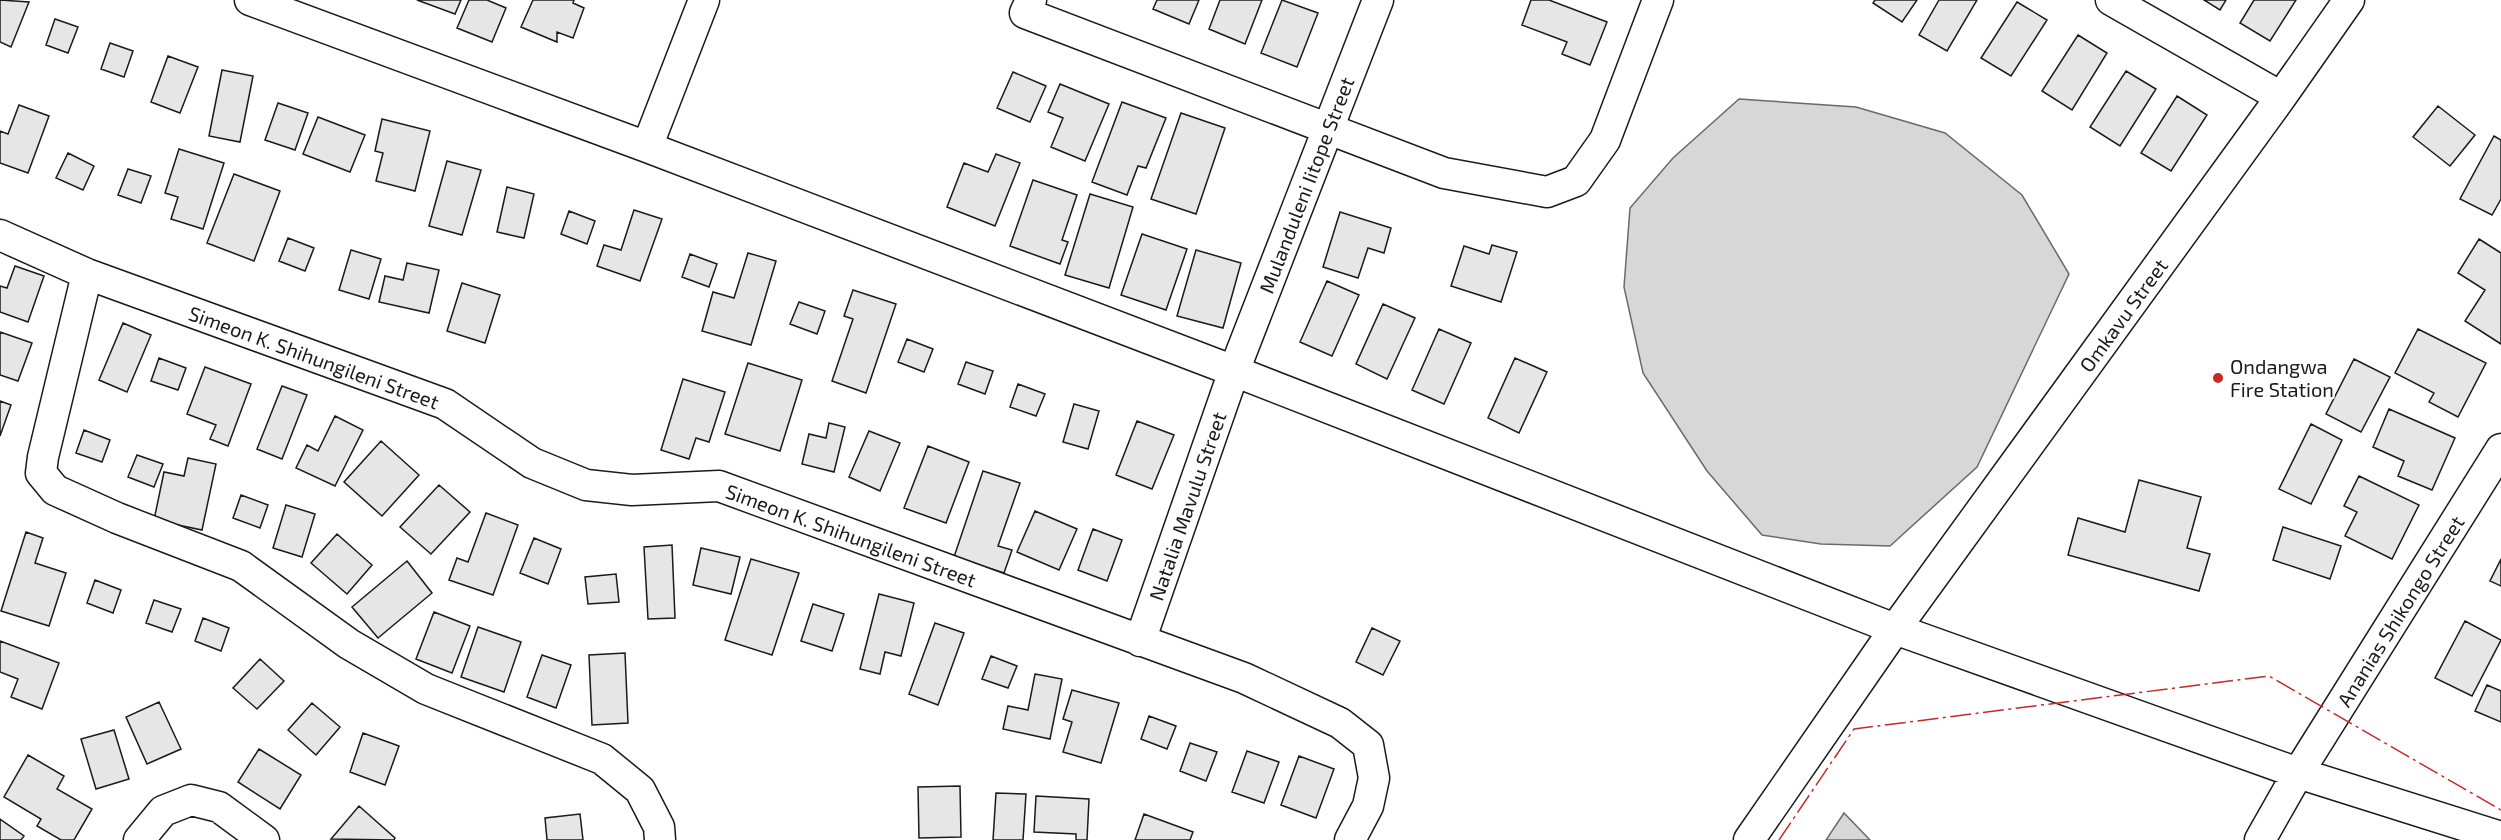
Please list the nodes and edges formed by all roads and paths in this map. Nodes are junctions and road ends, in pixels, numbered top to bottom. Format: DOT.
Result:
graph roads {
  1 [pos="250,0"];
  2 [pos="704,0"];
  3 [pos="1031,0"];
  4 [pos="1378,0"];
  5 [pos="1658,0"];
  6 [pos="2111,0"];
  7 [pos="2349,0"];
  8 [pos="2281,97"];
  9 [pos="1327,129"];
  10 [pos="647,147"];
  11 [pos="0,235"];
  12 [pos="87,274"];
  13 [pos="1234,371"];
  14 [pos="2501,449"];
  15 [pos="1895,629"];
  16 [pos="1140,641"];
  17 [pos="2298,773"];
  18 [pos="2501,837"];
  19 [pos="139,840"];
  20 [pos="264,840"];
  21 [pos="660,840"];
  22 [pos="1350,840"];
  23 [pos="1749,840"];
  24 [pos="2260,840"];
  1 -- 10 [label="street"];
  2 -- 10 [label="street"];
  3 -- 9 [label="street"];
  4 -- 9 [label="street, Mulanduleni Iitope Street"];
  5 -- 9 [label="street"];
  6 -- 8 [label="street"];
  7 -- 8 [label="street, Omkavu Street"];
  8 -- 15 [label="street, Omkavu Street"];
  9 -- 13 [label="street, Mulanduleni Iitope Street"];
  10 -- 13 [label="street"];
  11 -- 12 [label="street, Simeon K. Shihungileni Street"];
  12 -- 16 [label="street, Simeon K. Shihungileni Street"];
  12 -- 21 [label="street"];
  13 -- 15 [label="street"];
  13 -- 16 [label="street, Natalia Mavulu Street"];
  14 -- 17 [label="street, Ananias Shikongo Street"];
  15 -- 17 [label="street"];
  15 -- 23 [label="street, Omkavu Street"];
  16 -- 22 [label="street, Simeon K. Shihungileni Street"];
  17 -- 18 [label="street"];
  17 -- 24 [label="street, Ananias Shikongo Street"];
  19 -- 20 [label="street"];
}
